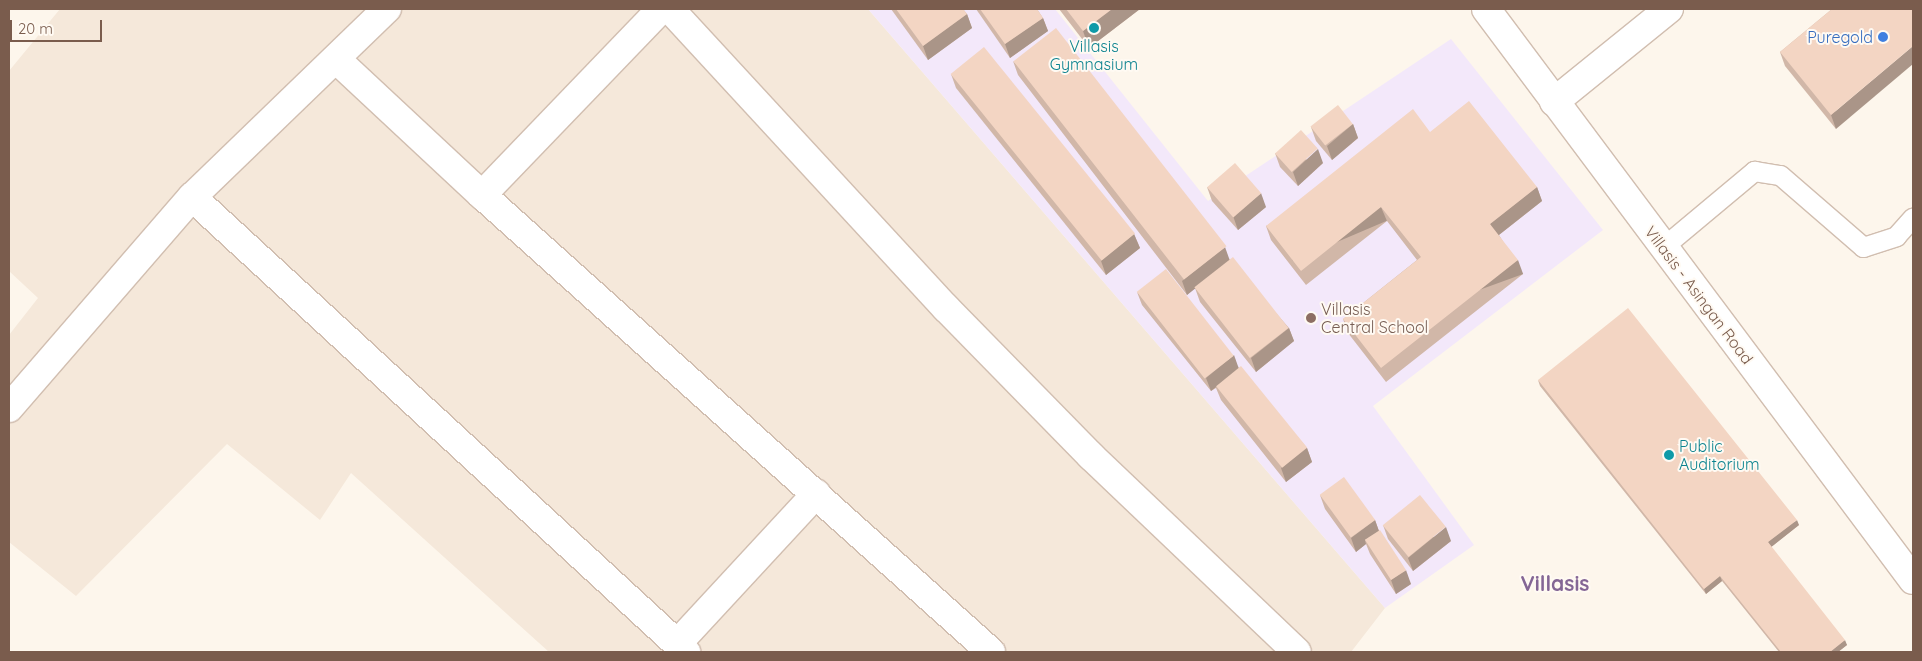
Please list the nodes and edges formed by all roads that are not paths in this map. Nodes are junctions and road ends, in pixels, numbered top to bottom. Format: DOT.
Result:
graph roads {
  1 [pos="387,9"];
  2 [pos="661,9"];
  3 [pos="670,9"];
  4 [pos="1486,9"];
  5 [pos="1669,9"];
  6 [pos="336,60"];
  7 [pos="1554,102"];
  8 [pos="482,195"];
  9 [pos="192,197"];
  10 [pos="1913,217"];
  11 [pos="1663,247"];
  12 [pos="9,408"];
  13 [pos="816,494"];
  14 [pos="1913,580"];
  15 [pos="681,648"];
  16 [pos="991,652"];
  17 [pos="1297,652"];
  1 -- 6 [label="street"];
  2 -- 8 [label="street"];
  3 -- 17 [label="street"];
  4 -- 7 [label="street, Villasis - Asingan Road"];
  5 -- 7 [label="street"];
  6 -- 8 [label="street"];
  6 -- 9 [label="street"];
  7 -- 11 [label="street, Villasis - Asingan Road"];
  8 -- 13 [label="street"];
  9 -- 12 [label="street"];
  9 -- 15 [label="street"];
  10 -- 11 [label="lane"];
  11 -- 14 [label="street, Villasis - Asingan Road"];
  13 -- 15 [label="street"];
  13 -- 16 [label="street"];
}
